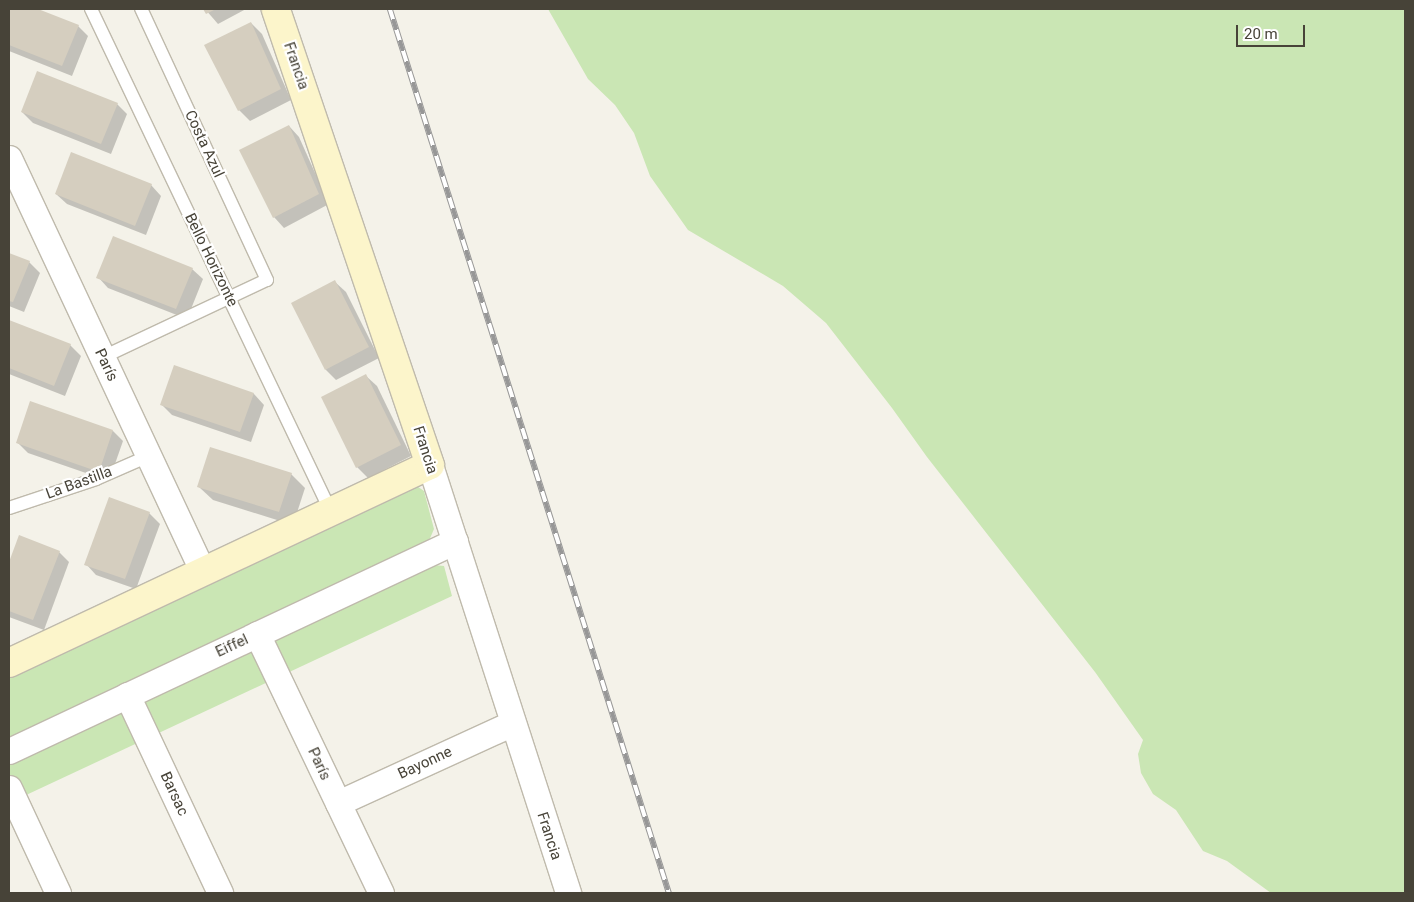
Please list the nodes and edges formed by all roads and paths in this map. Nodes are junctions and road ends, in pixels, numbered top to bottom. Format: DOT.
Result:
graph roads {
  1 [pos="91,9"];
  2 [pos="141,9"];
  3 [pos="276,9"];
  4 [pos="9,158"];
  5 [pos="229,298"];
  6 [pos="102,357"];
  7 [pos="149,456"];
  8 [pos="430,465"];
  9 [pos="9,508"];
  10 [pos="331,512"];
  11 [pos="455,541"];
  12 [pos="203,572"];
  13 [pos="257,634"];
  14 [pos="9,663"];
  15 [pos="127,696"];
  16 [pos="513,723"];
  17 [pos="9,751"];
  18 [pos="9,788"];
  19 [pos="338,803"];
  20 [pos="58,893"];
  21 [pos="220,893"];
  22 [pos="381,893"];
  23 [pos="568,893"];
  1 -- 5 [label="lane, Bello Horizonte"];
  2 -- 5 [label="lane, Costa Azul"];
  3 -- 8 [label="street, Francia"];
  4 -- 6 [label="street, París"];
  5 -- 6 [label="lane"];
  5 -- 10 [label="lane, Bello Horizonte"];
  6 -- 7 [label="street, París"];
  7 -- 9 [label="lane, La Bastilla"];
  7 -- 12 [label="street, París"];
  8 -- 10 [label="street"];
  8 -- 11 [label="street, Francia"];
  10 -- 12 [label="street"];
  11 -- 13 [label="street, Eiffel"];
  11 -- 16 [label="street, Francia"];
  12 -- 14 [label="street"];
  13 -- 15 [label="street, Eiffel"];
  13 -- 19 [label="street, París"];
  15 -- 17 [label="street, Eiffel"];
  15 -- 21 [label="street, Barsac"];
  16 -- 19 [label="street, Bayonne"];
  16 -- 23 [label="street, Francia"];
  18 -- 20 [label="street"];
  19 -- 22 [label="street, París"];
}
